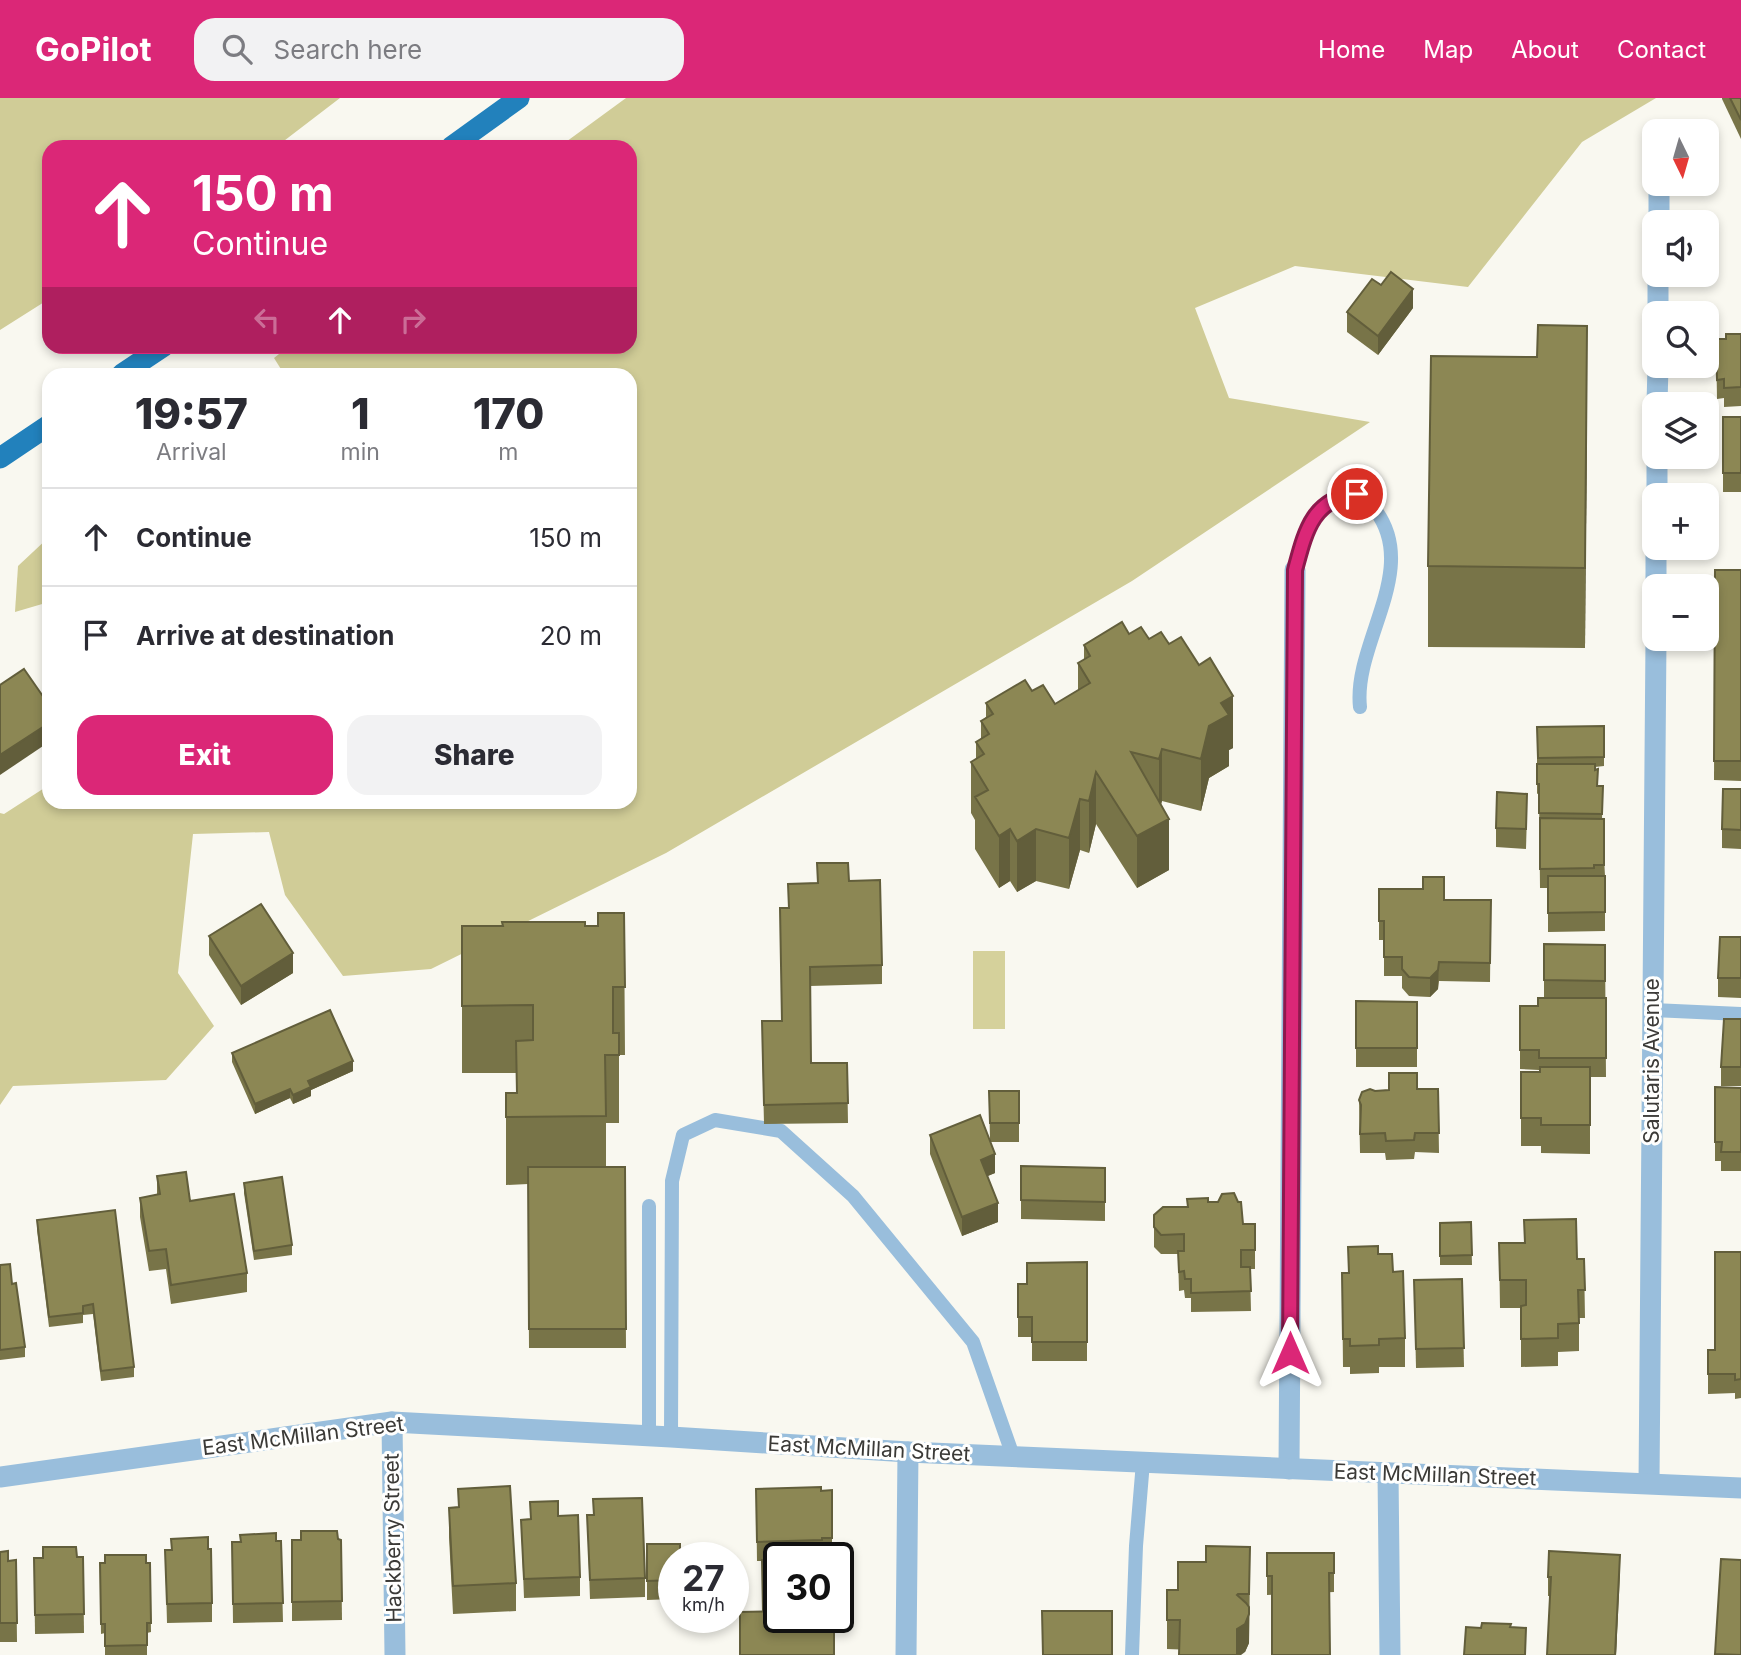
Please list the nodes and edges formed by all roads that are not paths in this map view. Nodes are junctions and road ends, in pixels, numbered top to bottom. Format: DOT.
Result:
graph roads {
  1 [pos="519,98"];
  2 [pos="461,140"];
  3 [pos="152,354"];
  4 [pos="131,368"];
  5 [pos="42,430"];
  6 [pos="0,458"];
  7 [pos="1295,570"];
  8 [pos="1656,651"];
  9 [pos="1360,707"];
  10 [pos="1653,1010"];
  11 [pos="1741,1014"];
  12 [pos="649,1206"];
  13 [pos="392,1422"];
  14 [pos="649,1436"];
  15 [pos="671,1437"];
  16 [pos="908,1452"];
  17 [pos="1013,1456"];
  18 [pos="1143,1462"];
  19 [pos="1289,1469"];
  20 [pos="1388,1473"];
  21 [pos="0,1477"];
  22 [pos="1649,1483"];
  23 [pos="1741,1488"];
  24 [pos="395,1655"];
  25 [pos="906,1655"];
  26 [pos="1132,1655"];
  27 [pos="1390,1655"];
  1 -- 2 [label="highway"];
  3 -- 4 [label="highway"];
  5 -- 6 [label="highway"];
  7 -- 9 [label="lane"];
  7 -- 19 [label="street"];
  8 -- 10 [label="street, Salutaris Avenue"];
  10 -- 11 [label="lane"];
  10 -- 22 [label="street, Salutaris Avenue"];
  12 -- 14 [label="lane"];
  13 -- 14 [label="street, East McMillan Street"];
  13 -- 21 [label="street, East McMillan Street"];
  13 -- 24 [label="street, Hackberry Street"];
  14 -- 15 [label="street, East McMillan Street"];
  15 -- 16 [label="street, East McMillan Street"];
  15 -- 17 [label="lane"];
  16 -- 17 [label="street, East McMillan Street"];
  16 -- 25 [label="street"];
  17 -- 18 [label="street, East McMillan Street"];
  18 -- 19 [label="street, East McMillan Street"];
  18 -- 26 [label="lane"];
  19 -- 20 [label="street, East McMillan Street"];
  20 -- 22 [label="street, East McMillan Street"];
  20 -- 27 [label="street"];
  22 -- 23 [label="street, East McMillan Street"];
}
